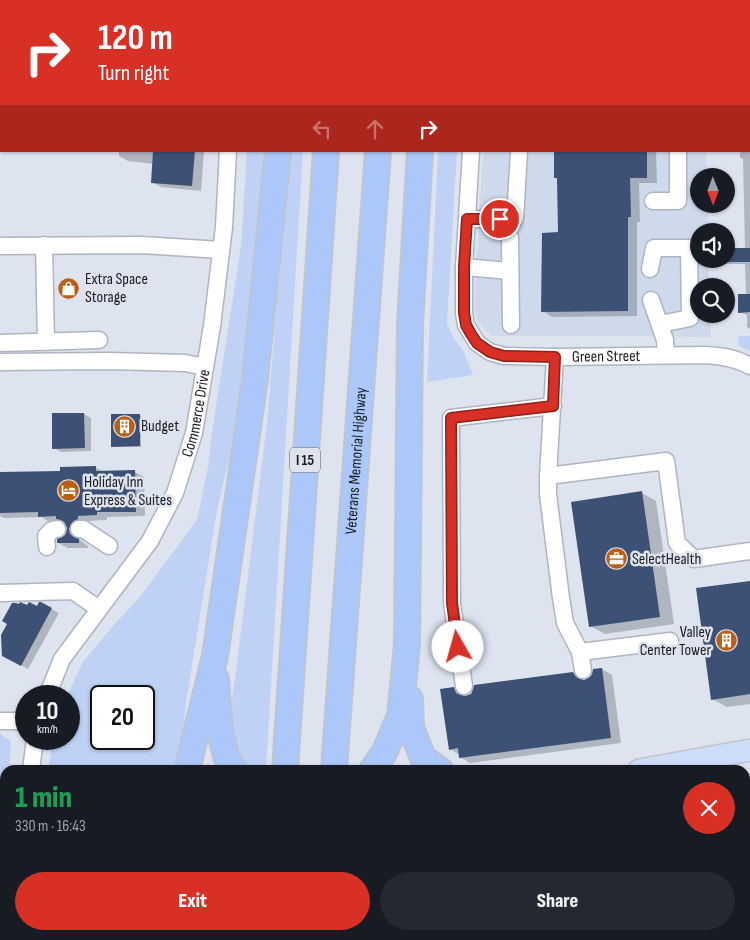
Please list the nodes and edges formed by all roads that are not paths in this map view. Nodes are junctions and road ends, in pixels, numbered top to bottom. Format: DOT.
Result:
graph roads {
  1 [pos="228,152"];
  2 [pos="278,152"];
  3 [pos="326,152"];
  4 [pos="378,152"];
  5 [pos="420,152"];
  6 [pos="471,152"];
  7 [pos="519,152"];
  8 [pos="678,152"];
  9 [pos="653,201"];
  10 [pos="467,219"];
  11 [pos="510,237"];
  12 [pos="44,245"];
  13 [pos="0,246"];
  14 [pos="221,250"];
  15 [pos="464,267"];
  16 [pos="650,269"];
  17 [pos="510,271"];
  18 [pos="651,300"];
  19 [pos="660,324"];
  20 [pos="511,325"];
  21 [pos="99,340"];
  22 [pos="46,342"];
  23 [pos="0,343"];
  24 [pos="666,355"];
  25 [pos="555,357"];
  26 [pos="0,362"];
  27 [pos="750,366"];
  28 [pos="205,367"];
  29 [pos="553,406"];
  30 [pos="548,476"];
  31 [pos="79,529"];
  32 [pos="57,530"];
  33 [pos="109,546"];
  34 [pos="47,547"];
  35 [pos="750,551"];
  36 [pos="0,593"];
  37 [pos="99,609"];
  38 [pos="670,641"];
  39 [pos="407,645"];
  40 [pos="580,652"];
  41 [pos="215,656"];
  42 [pos="583,670"];
  43 [pos="51,685"];
  44 [pos="464,686"];
  45 [pos="0,721"];
  46 [pos="15,721"];
  47 [pos="34,750"];
  48 [pos="750,750"];
  49 [pos="32,765"];
  50 [pos="188,765"];
  51 [pos="231,765"];
  52 [pos="285,765"];
  53 [pos="334,765"];
  54 [pos="376,765"];
  55 [pos="432,765"];
  56 [pos="667,765"];
  1 -- 14 [label="street, Commerce Drive"];
  2 -- 41 [label="highway"];
  3 -- 52 [label="highway, I 15"];
  4 -- 53 [label="highway, Veterans Memorial Highway"];
  5 -- 39 [label="highway"];
  6 -- 10 [label="street, Green Street"];
  7 -- 10 [label="street"];
  8 -- 9 [label="street"];
  10 -- 15 [label="street, Green Street"];
  11 -- 17 [label="street"];
  12 -- 13 [label="street"];
  12 -- 14 [label="street"];
  12 -- 22 [label="street"];
  14 -- 28 [label="street, Commerce Drive"];
  15 -- 17 [label="street"];
  15 -- 25 [label="street, Green Street"];
  16 -- 19 [label="street"];
  17 -- 20 [label="street"];
  18 -- 19 [label="street"];
  19 -- 24 [label="street"];
  21 -- 22 [label="street"];
  22 -- 23 [label="street"];
  24 -- 25 [label="street, Green Street"];
  24 -- 27 [label="street, Green Street"];
  25 -- 29 [label="street"];
  26 -- 28 [label="street"];
  28 -- 37 [label="street, Commerce Drive"];
  29 -- 30 [label="street"];
  29 -- 44 [label="street"];
  30 -- 35 [label="street"];
  30 -- 40 [label="street"];
  31 -- 33 [label="street"];
  32 -- 34 [label="street"];
  36 -- 37 [label="street"];
  37 -- 43 [label="street, Commerce Drive"];
  38 -- 40 [label="street"];
  39 -- 54 [label="highway"];
  39 -- 55 [label="highway"];
  40 -- 42 [label="street"];
  41 -- 50 [label="highway"];
  41 -- 51 [label="highway"];
  45 -- 46 [label="street"];
  47 -- 49 [label="street"];
  48 -- 56 [label="main road"];
}
